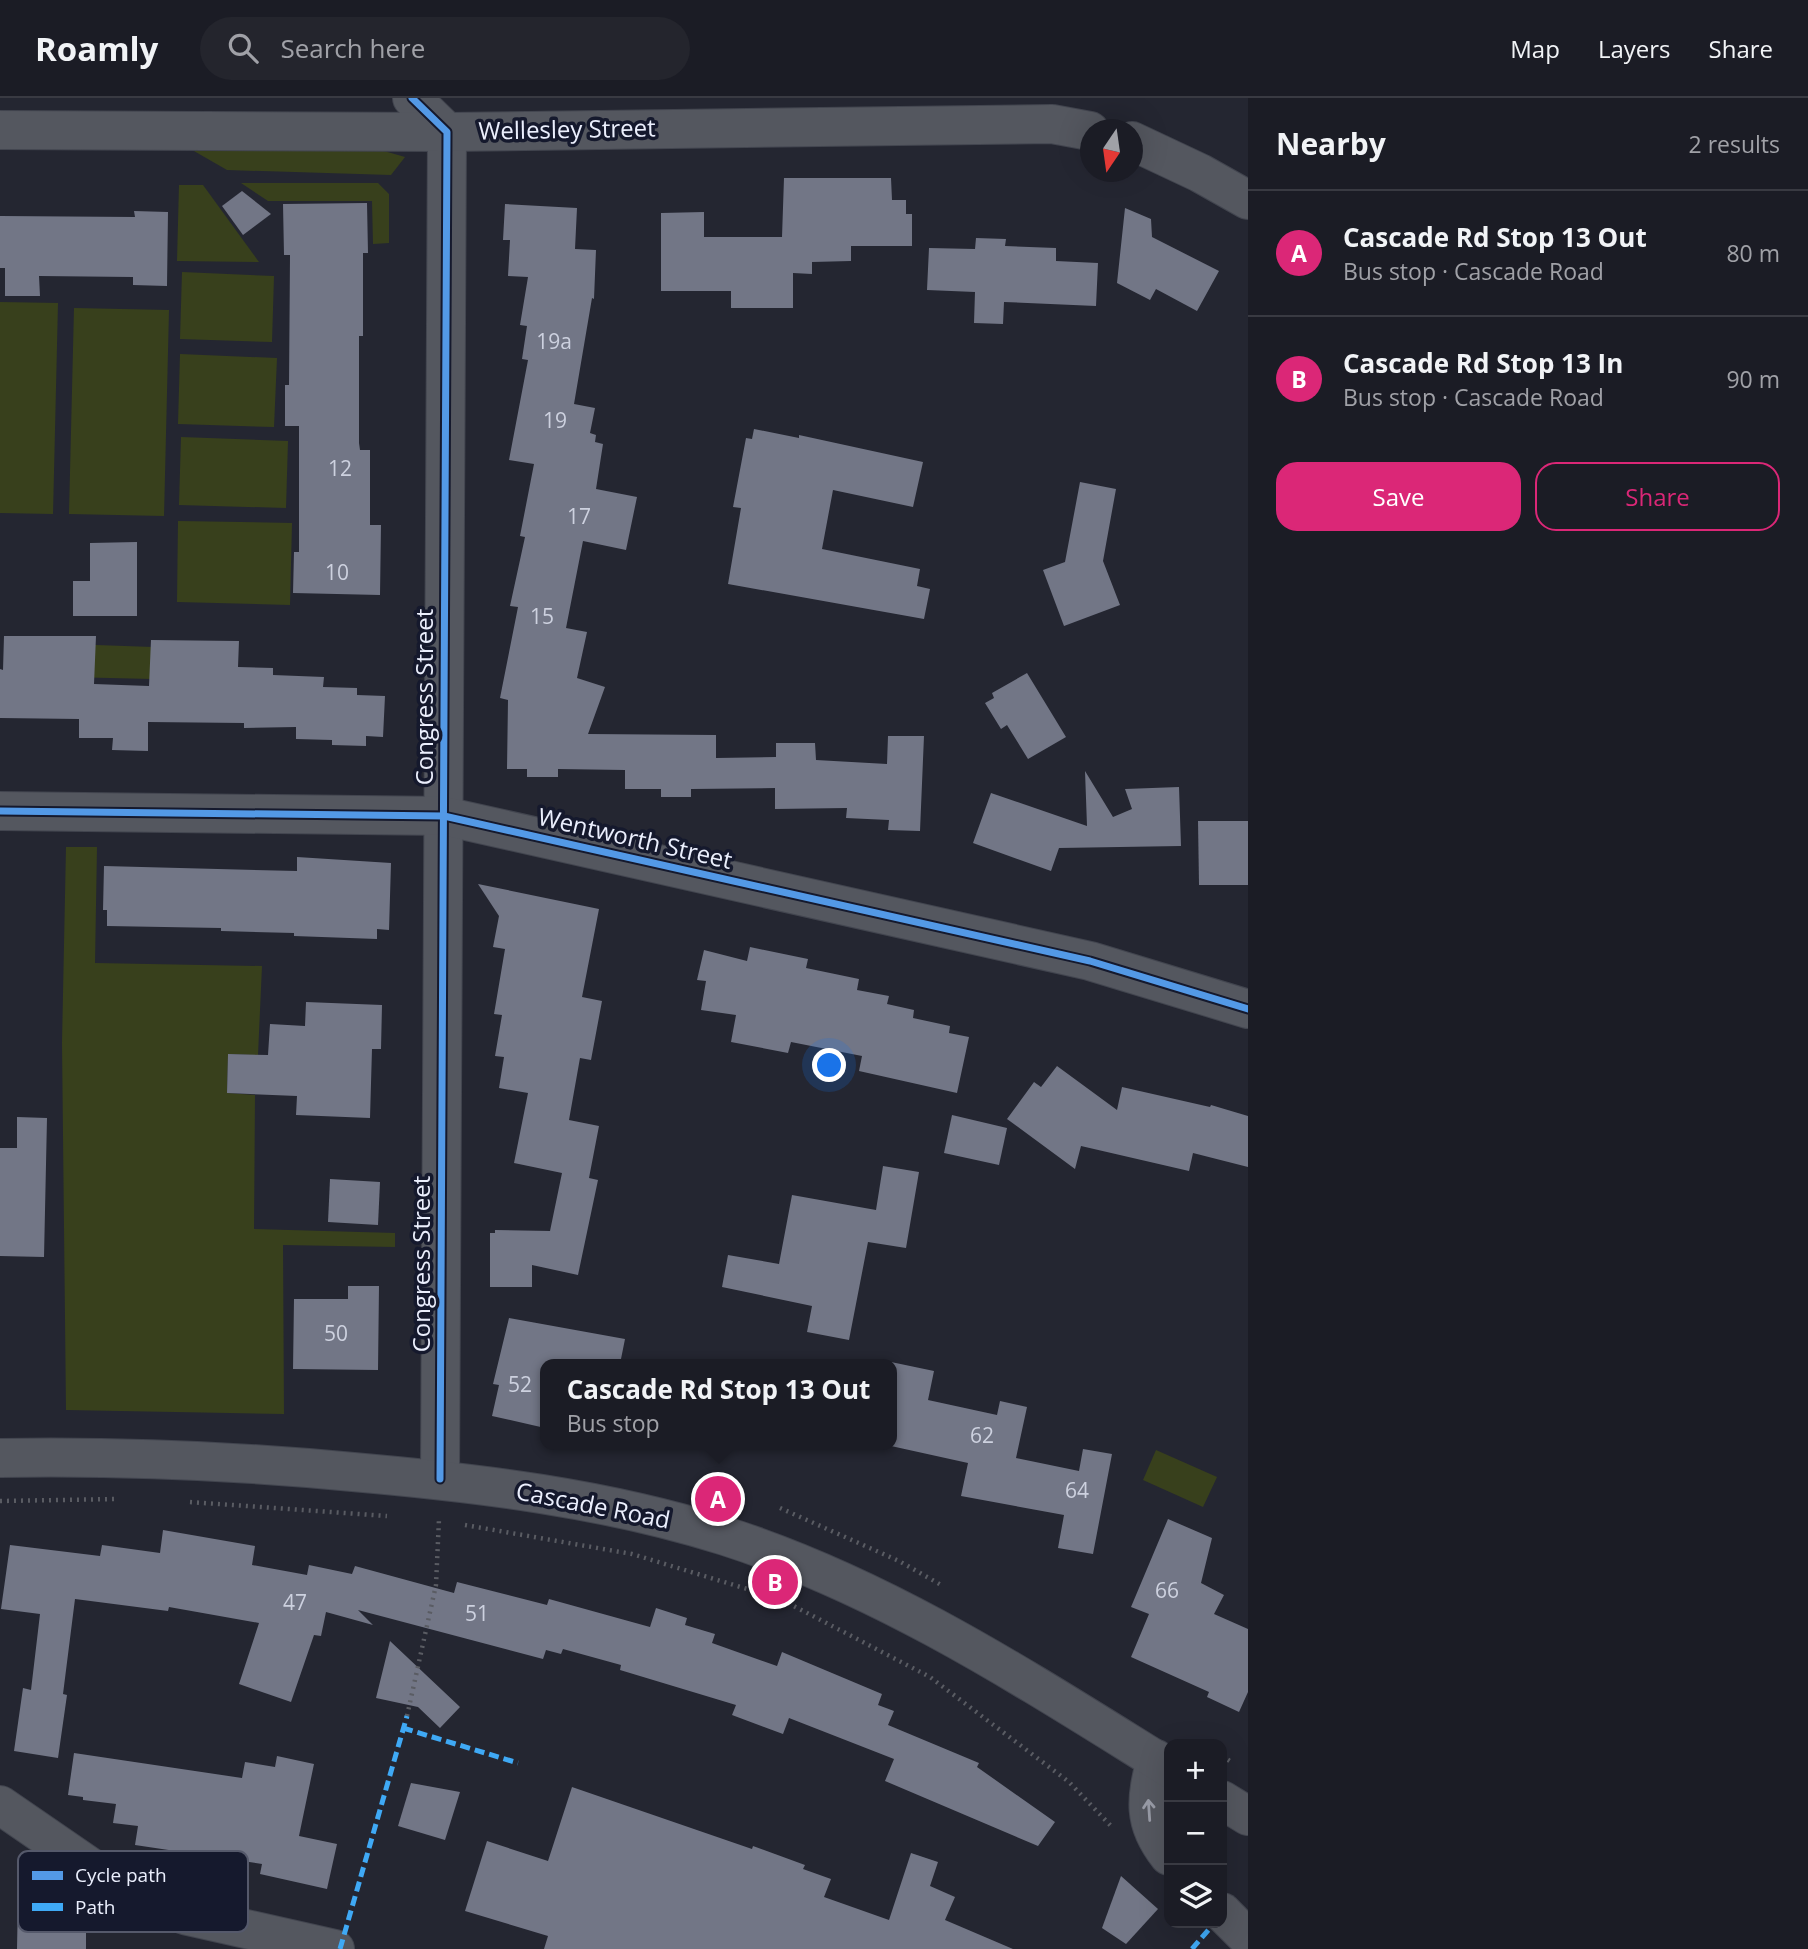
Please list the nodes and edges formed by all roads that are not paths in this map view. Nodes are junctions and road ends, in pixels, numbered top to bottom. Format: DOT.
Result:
graph roads {
  1 [pos="412,98"];
  2 [pos="1080,129"];
  3 [pos="0,130"];
  4 [pos="447,132"];
  5 [pos="1143,146"];
  6 [pos="1248,200"];
  7 [pos="0,811"];
  8 [pos="444,816"];
  9 [pos="1248,1009"];
  10 [pos="0,1458"];
  11 [pos="440,1479"];
  12 [pos="1163,1764"];
  13 [pos="1225,1802"];
  14 [pos="0,1805"];
  15 [pos="1248,1816"];
  16 [pos="1164,1849"];
  17 [pos="68,1851"];
  18 [pos="1227,1917"];
  19 [pos="248,1929"];
  20 [pos="1248,1938"];
  21 [pos="335,1949"];
  1 -- 4 [label="street"];
  2 -- 4 [label="street, Wellesley Street"];
  3 -- 4 [label="street, Wellesley Street"];
  4 -- 8 [label="street, Congress Street"];
  5 -- 6 [label="street"];
  7 -- 8 [label="street, Wentworth Street"];
  8 -- 9 [label="street, Wentworth Street"];
  8 -- 11 [label="street, Congress Street"];
  10 -- 11 [label="street, Cascade Road"];
  11 -- 12 [label="street, Cascade Road"];
  16 -- 12 [label="street, one-way"];
  13 -- 15 [label="street"];
  14 -- 17 [label="street"];
  18 -- 20 [label="street"];
  19 -- 21 [label="street"];
}
